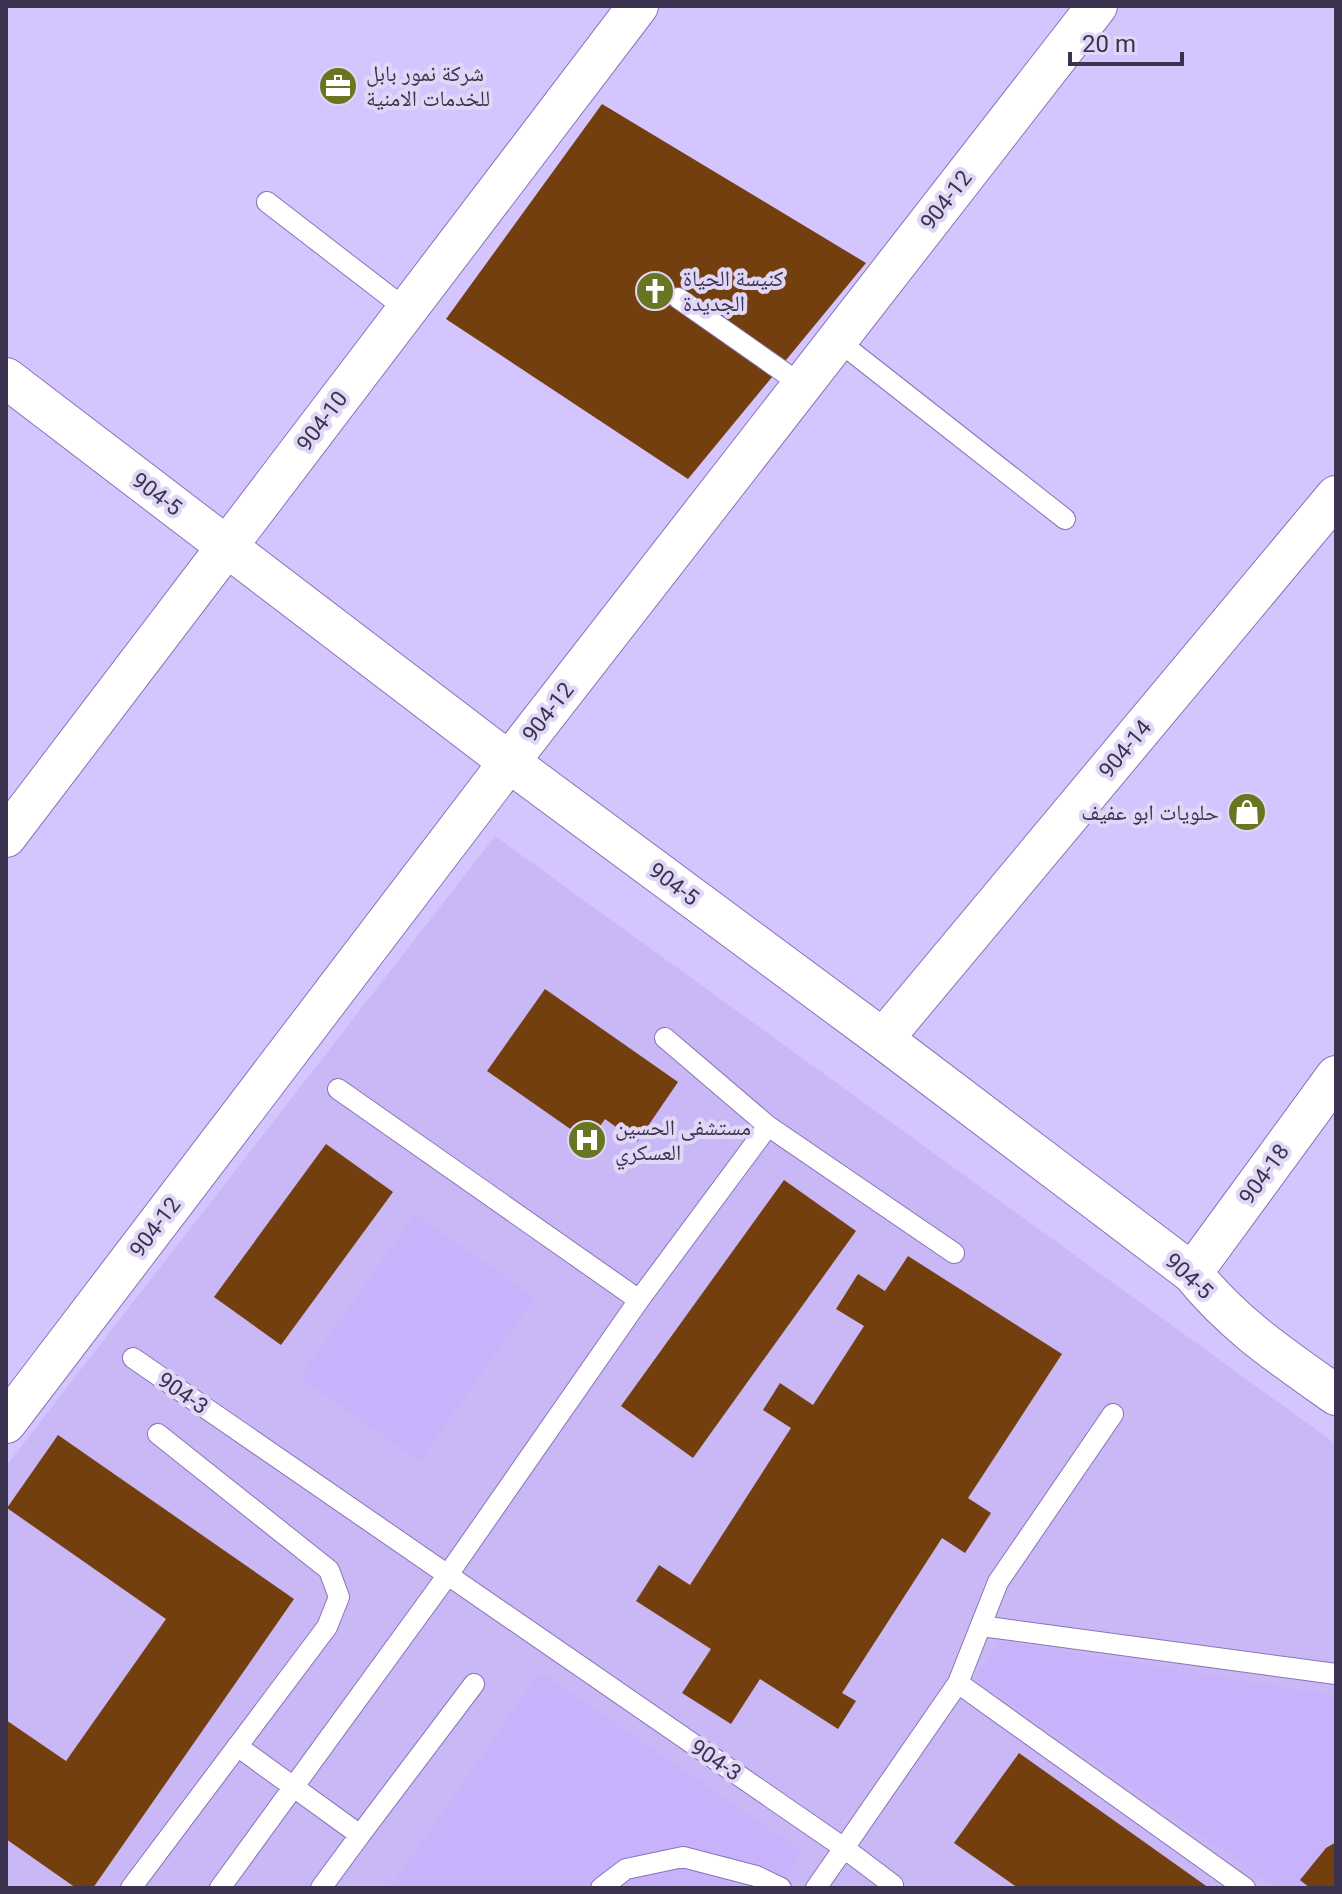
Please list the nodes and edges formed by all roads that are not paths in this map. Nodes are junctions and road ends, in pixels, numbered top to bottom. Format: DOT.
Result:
graph roads {
  1 [pos="638,6"];
  2 [pos="1097,6"];
  3 [pos="267,202"];
  4 [pos="678,298"];
  5 [pos="407,310"];
  6 [pos="837,340"];
  7 [pos="6,378"];
  8 [pos="802,385"];
  9 [pos="1336,496"];
  10 [pos="1065,519"];
  11 [pos="226,547"];
  12 [pos="509,762"];
  13 [pos="6,837"];
  14 [pos="665,1038"];
  15 [pos="883,1039"];
  16 [pos="1336,1076"];
  17 [pos="338,1089"];
  18 [pos="768,1126"];
  19 [pos="954,1253"];
  20 [pos="1192,1273"];
  21 [pos="639,1300"];
  22 [pos="133,1358"];
  23 [pos="1336,1395"];
  24 [pos="1113,1414"];
  25 [pos="6,1423"];
  26 [pos="158,1434"];
  27 [pos="447,1576"];
  28 [pos="981,1626"];
  29 [pos="1336,1674"];
  30 [pos="958,1683"];
  31 [pos="474,1684"];
  32 [pos="237,1746"];
  33 [pos="293,1788"];
  34 [pos="360,1835"];
  35 [pos="844,1848"];
  36 [pos="131,1888"];
  37 [pos="220,1888"];
  38 [pos="321,1888"];
  39 [pos="601,1888"];
  40 [pos="781,1888"];
  41 [pos="816,1888"];
  42 [pos="891,1888"];
  43 [pos="1245,1888"];
  1 -- 5 [label="street, 904-10"];
  2 -- 6 [label="street, 904-12"];
  3 -- 5 [label="lane"];
  4 -- 8 [label="lane"];
  5 -- 11 [label="street, 904-10"];
  6 -- 8 [label="street, 904-12"];
  6 -- 10 [label="lane"];
  7 -- 11 [label="street, 904-5"];
  8 -- 12 [label="street, 904-12"];
  9 -- 15 [label="street, 904-14"];
  11 -- 12 [label="street, 904-5"];
  11 -- 13 [label="street, 904-10"];
  12 -- 15 [label="street, 904-5"];
  12 -- 25 [label="street, 904-12"];
  14 -- 18 [label="lane"];
  15 -- 20 [label="street, 904-5"];
  16 -- 20 [label="street, 904-18"];
  17 -- 21 [label="lane"];
  18 -- 19 [label="lane"];
  18 -- 21 [label="lane"];
  20 -- 23 [label="street, 904-5"];
  21 -- 27 [label="lane"];
  22 -- 27 [label="lane, 904-3"];
  24 -- 28 [label="lane"];
  26 -- 32 [label="lane"];
  27 -- 33 [label="lane"];
  27 -- 35 [label="lane, 904-3"];
  28 -- 29 [label="lane"];
  28 -- 30 [label="lane"];
  30 -- 35 [label="lane"];
  30 -- 43 [label="lane"];
  31 -- 34 [label="lane"];
  32 -- 33 [label="lane"];
  32 -- 36 [label="lane"];
  33 -- 34 [label="lane"];
  33 -- 37 [label="lane"];
  34 -- 38 [label="lane"];
  35 -- 41 [label="lane"];
  35 -- 42 [label="lane, 904-3"];
  39 -- 40 [label="lane"];
}
